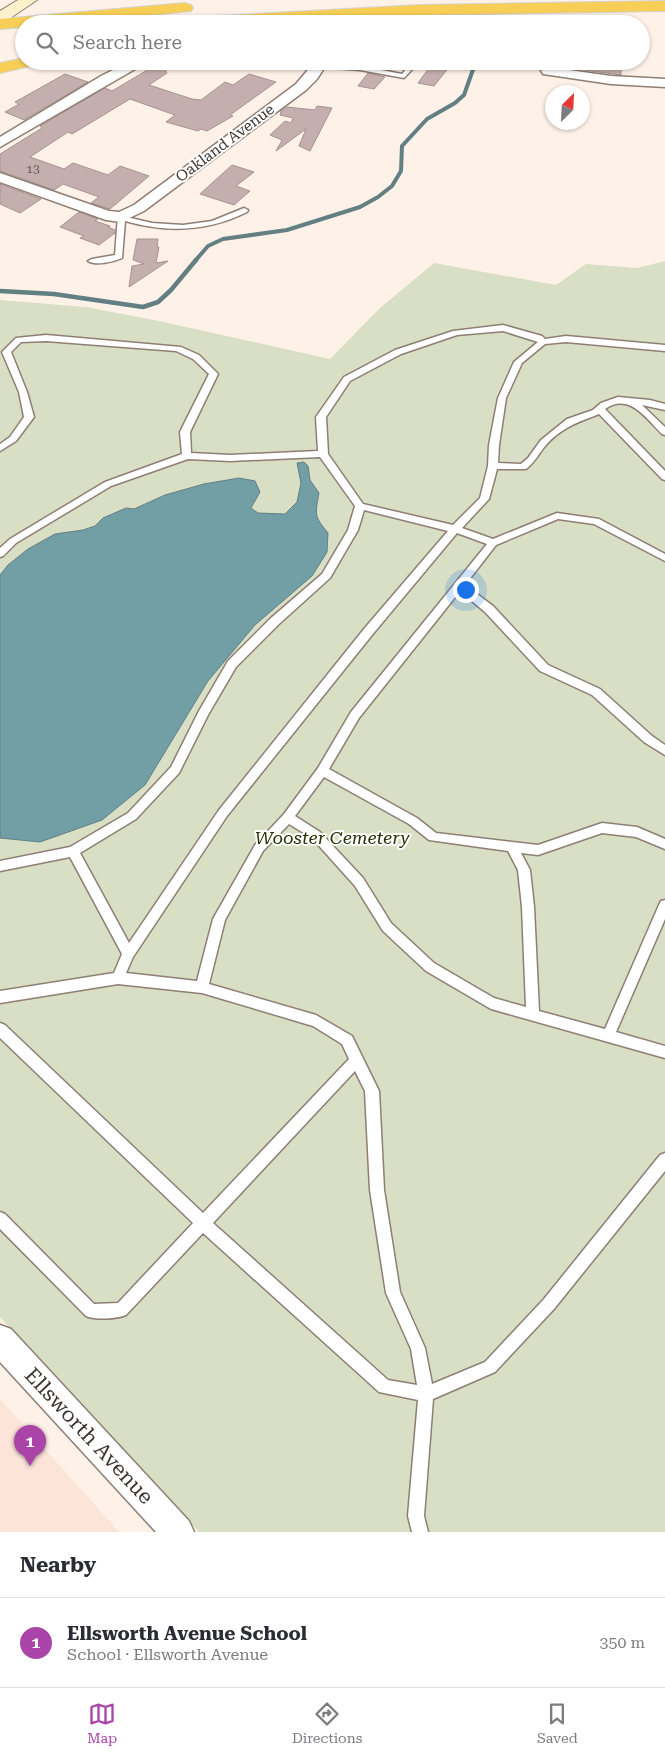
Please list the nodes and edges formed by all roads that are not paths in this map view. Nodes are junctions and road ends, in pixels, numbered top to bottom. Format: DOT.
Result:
graph roads {
  1 [pos="29,0"];
  2 [pos="226,5"];
  3 [pos="665,6"];
  4 [pos="473,8"];
  5 [pos="103,15"];
  6 [pos="304,15"];
  7 [pos="374,15"];
  8 [pos="0,18"];
  9 [pos="15,23"];
  10 [pos="0,24"];
  11 [pos="15,65"];
  12 [pos="0,68"];
  13 [pos="124,70"];
  14 [pos="315,70"];
  15 [pos="371,70"];
  16 [pos="409,70"];
  17 [pos="548,71"];
  18 [pos="665,83"];
  19 [pos="0,143"];
  20 [pos="0,177"];
  21 [pos="244,210"];
  22 [pos="121,216"];
  23 [pos="92,261"];
  24 [pos="543,342"];
  25 [pos="665,348"];
  26 [pos="633,401"];
  27 [pos="665,407"];
  28 [pos="600,409"];
  29 [pos="665,432"];
  30 [pos="0,448"];
  31 [pos="323,454"];
  32 [pos="187,456"];
  33 [pos="493,466"];
  34 [pos="665,478"];
  35 [pos="360,506"];
  36 [pos="455,529"];
  37 [pos="493,544"];
  38 [pos="0,554"];
  39 [pos="665,558"];
  40 [pos="459,585"];
  41 [pos="665,751"];
  42 [pos="322,771"];
  43 [pos="288,817"];
  44 [pos="665,844"];
  45 [pos="512,847"];
  46 [pos="72,851"];
  47 [pos="0,866"];
  48 [pos="665,905"];
  49 [pos="128,954"];
  50 [pos="118,978"];
  51 [pos="202,987"];
  52 [pos="0,997"];
  53 [pos="533,1015"];
  54 [pos="0,1029"];
  55 [pos="608,1036"];
  56 [pos="665,1052"];
  57 [pos="357,1060"];
  58 [pos="665,1160"];
  59 [pos="0,1219"];
  60 [pos="203,1223"];
  61 [pos="0,1340"];
  62 [pos="426,1394"];
  63 [pos="178,1532"];
  64 [pos="420,1532"];
  1 -- 8 [label="main road"];
  2 -- 5 [label="highway"];
  3 -- 4 [label="highway"];
  4 -- 6 [label="highway"];
  4 -- 7 [label="highway"];
  9 -- 10 [label="highway"];
  11 -- 12 [label="highway"];
  13 -- 19 [label="street"];
  14 -- 22 [label="street, Oakland Avenue"];
  15 -- 16 [label="lane"];
  17 -- 18 [label="street"];
  20 -- 22 [label="street"];
  21 -- 22 [label="lane"];
  22 -- 23 [label="lane"];
  24 -- 25 [label="lane"];
  24 -- 31 [label="lane"];
  24 -- 33 [label="lane"];
  26 -- 27 [label="lane"];
  26 -- 28 [label="lane"];
  26 -- 29 [label="lane"];
  28 -- 33 [label="lane"];
  28 -- 34 [label="lane"];
  30 -- 32 [label="lane"];
  31 -- 32 [label="lane"];
  31 -- 35 [label="lane"];
  32 -- 38 [label="lane"];
  33 -- 36 [label="lane"];
  35 -- 36 [label="lane"];
  35 -- 46 [label="lane"];
  36 -- 37 [label="lane"];
  36 -- 49 [label="lane"];
  37 -- 39 [label="lane"];
  37 -- 40 [label="lane"];
  40 -- 41 [label="lane"];
  40 -- 42 [label="lane"];
  42 -- 43 [label="lane"];
  42 -- 45 [label="lane"];
  43 -- 51 [label="lane"];
  43 -- 53 [label="lane"];
  44 -- 45 [label="lane"];
  45 -- 53 [label="lane"];
  46 -- 47 [label="lane"];
  46 -- 49 [label="lane"];
  48 -- 55 [label="lane"];
  49 -- 50 [label="lane"];
  50 -- 51 [label="lane"];
  50 -- 52 [label="lane"];
  51 -- 57 [label="lane"];
  53 -- 55 [label="lane"];
  54 -- 60 [label="lane"];
  55 -- 56 [label="lane"];
  57 -- 60 [label="lane"];
  57 -- 62 [label="lane"];
  58 -- 62 [label="lane"];
  59 -- 60 [label="lane"];
  60 -- 62 [label="lane"];
  61 -- 63 [label="street, Ellsworth Avenue"];
  62 -- 64 [label="lane"];
}
